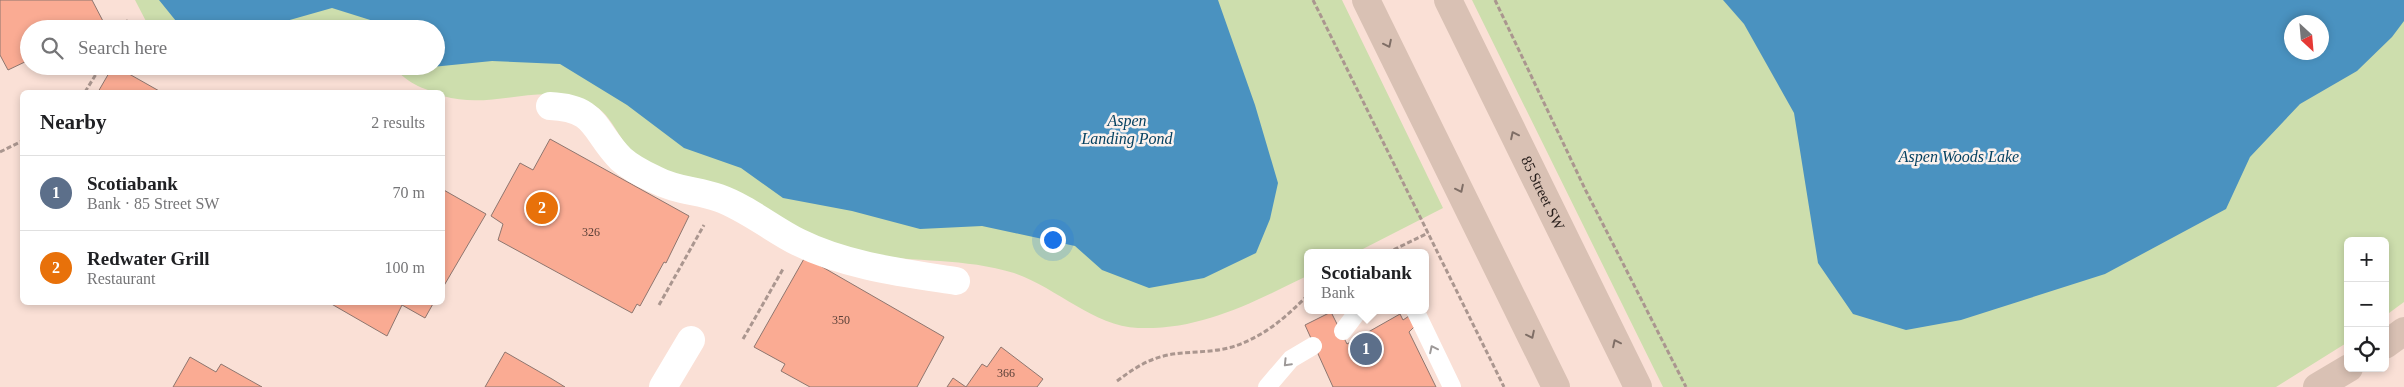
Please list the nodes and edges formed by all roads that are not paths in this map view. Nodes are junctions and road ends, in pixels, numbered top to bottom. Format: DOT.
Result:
graph roads {
  1 [pos="1366,0"];
  2 [pos="1448,0"];
  3 [pos="550,106"];
  4 [pos="956,281"];
  5 [pos="1355,314"];
  6 [pos="1417,314"];
  7 [pos="1342,331"];
  8 [pos="2404,331"];
  9 [pos="691,340"];
  10 [pos="2389,342"];
  11 [pos="1313,346"];
  12 [pos="2344,371"];
  13 [pos="664,387"];
  14 [pos="1267,387"];
  15 [pos="1452,387"];
  16 [pos="1556,387"];
  17 [pos="1638,387"];
  18 [pos="2317,387"];
  1 -- 16 [label="main road, one-way"];
  17 -- 2 [label="main road, 85 Street SW, one-way"];
  3 -- 4 [label="street"];
  5 -- 7 [label="lane"];
  15 -- 6 [label="lane, one-way"];
  8 -- 10 [label="main road"];
  9 -- 13 [label="street"];
  11 -- 14 [label="lane, one-way"];
  12 -- 18 [label="main road"];
}
